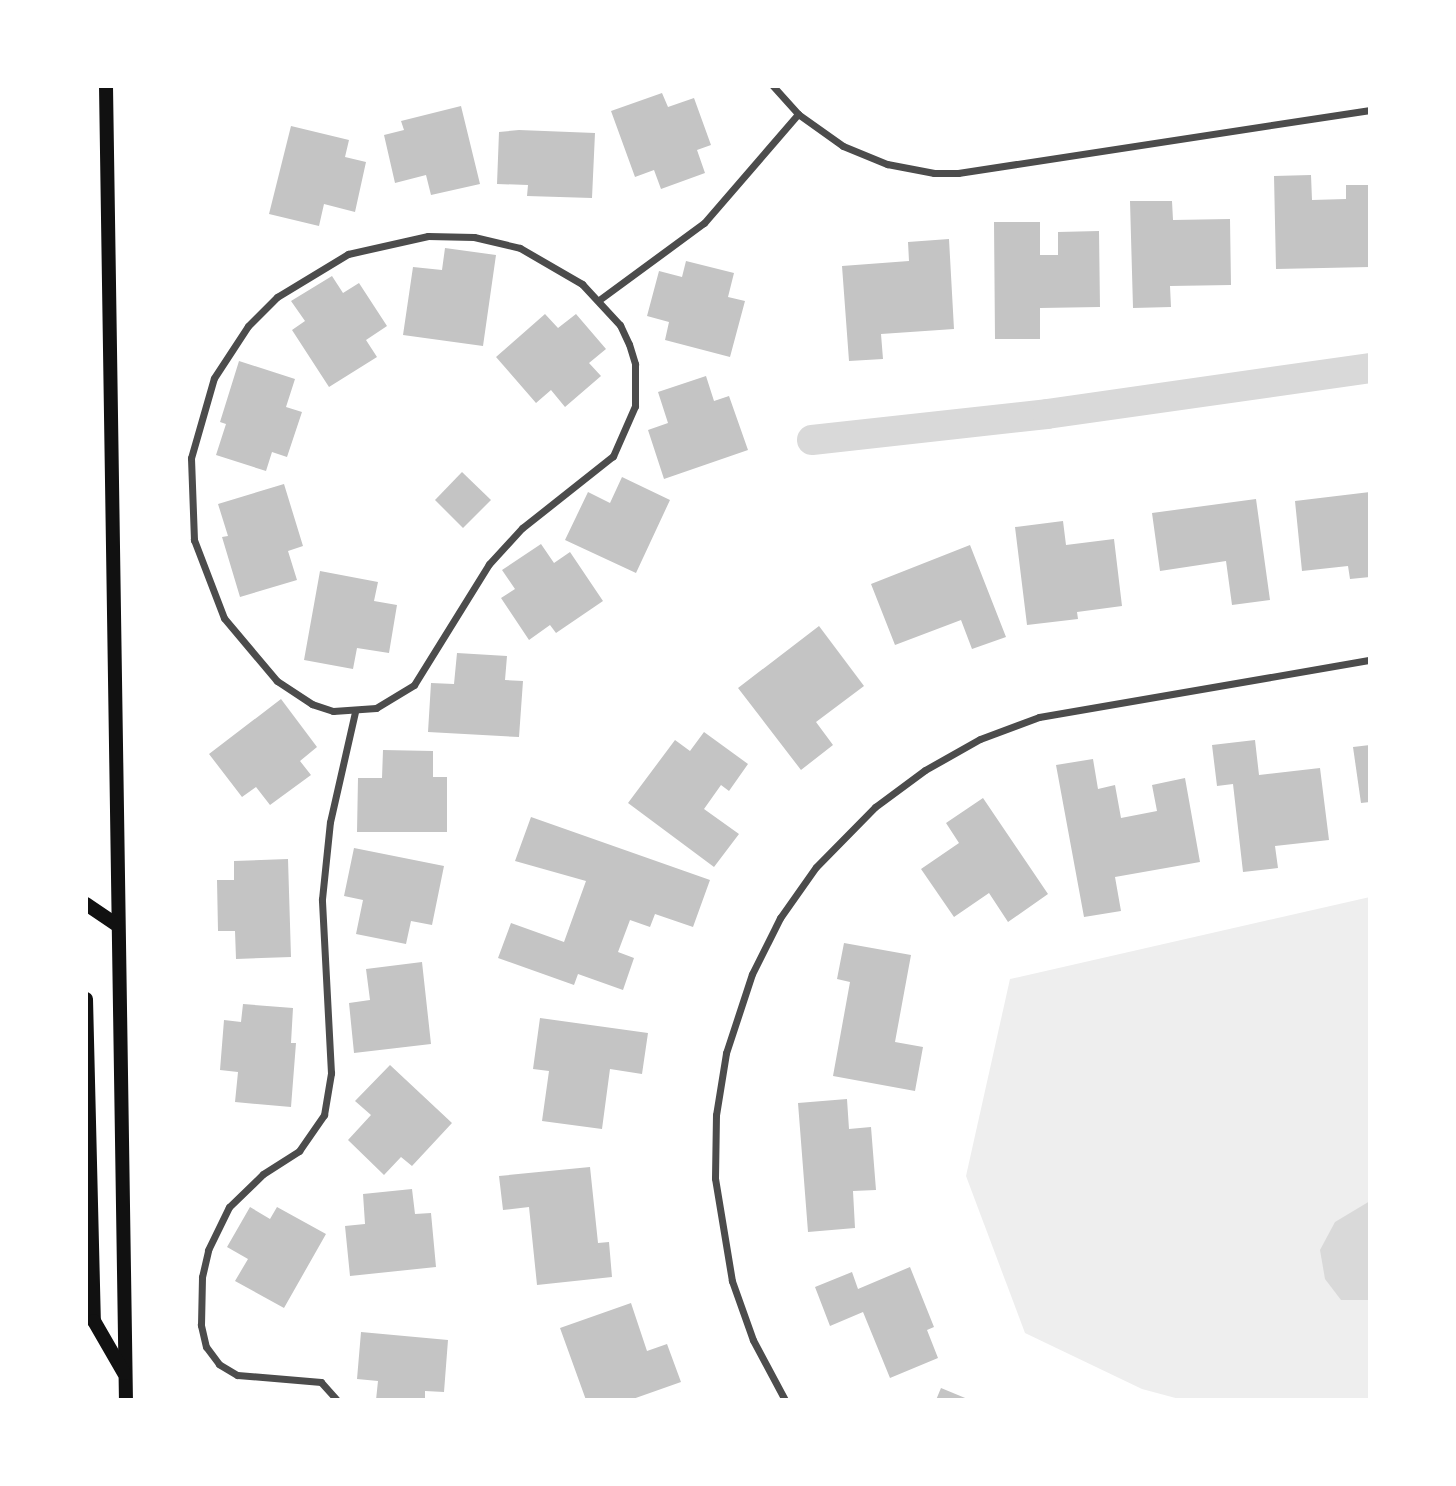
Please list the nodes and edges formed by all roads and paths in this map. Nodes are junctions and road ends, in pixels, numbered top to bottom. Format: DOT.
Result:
graph roads {
  1 [pos="106,86"];
  2 [pos="774,86"];
  3 [pos="1370,110"];
  4 [pos="798,114"];
  5 [pos="599,300"];
  6 [pos="1370,660"];
  7 [pos="355,712"];
  8 [pos="86,904"];
  9 [pos="117,925"];
  10 [pos="86,999"];
  11 [pos="125,1374"];
  12 [pos="126,1400"];
  13 [pos="337,1400"];
  14 [pos="785,1400"];
  1 -- 9 [label="main road"];
  2 -- 4 [label="street"];
  3 -- 4 [label="street"];
  4 -- 5 [label="street"];
  5 -- 7 [label="street"];
  5 -- 7 [label="street"];
  6 -- 14 [label="street"];
  7 -- 13 [label="street"];
  8 -- 9 [label="main road"];
  9 -- 11 [label="main road"];
  10 -- 11 [label="main road"];
  11 -- 12 [label="main road"];
}
